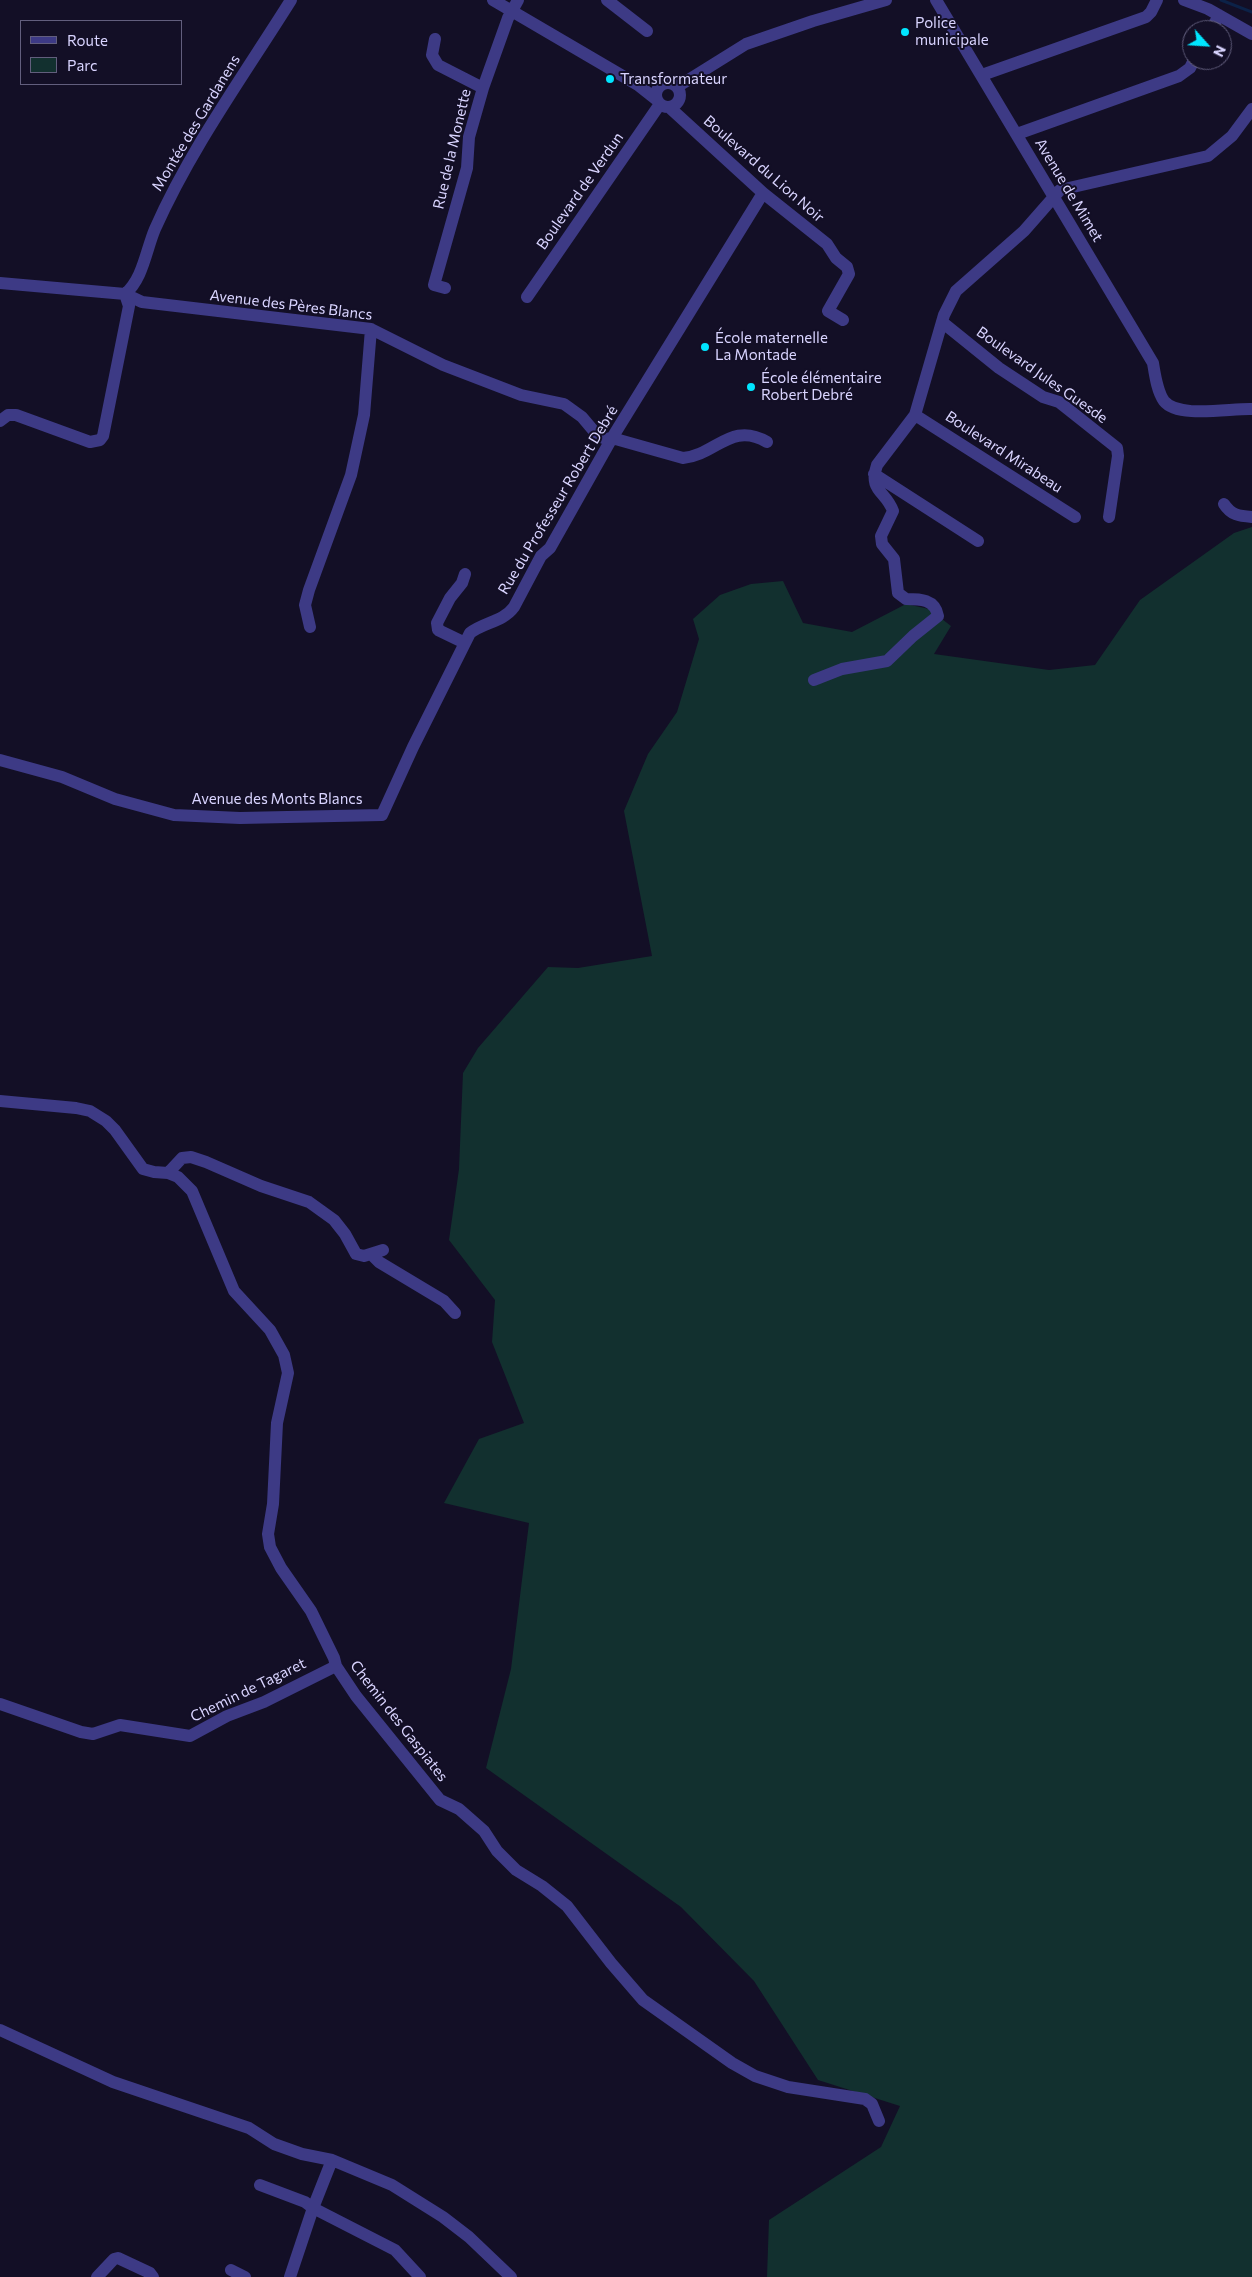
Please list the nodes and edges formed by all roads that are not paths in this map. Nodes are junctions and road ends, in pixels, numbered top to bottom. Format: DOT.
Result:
graph roads {
  1 [pos="291,0"];
  2 [pos="493,0"];
  3 [pos="607,0"];
  4 [pos="886,0"];
  5 [pos="936,0"];
  6 [pos="1157,0"];
  7 [pos="1184,0"];
  8 [pos="515,5"];
  9 [pos="1219,15"];
  10 [pos="1216,20"];
  11 [pos="647,30"];
  12 [pos="1252,34"];
  13 [pos="435,38"];
  14 [pos="1187,70"];
  15 [pos="982,75"];
  16 [pos="638,85"];
  17 [pos="659,86"];
  18 [pos="677,86"];
  19 [pos="483,88"];
  20 [pos="666,103"];
  21 [pos="1252,109"];
  22 [pos="1017,134"];
  23 [pos="763,193"];
  24 [pos="1055,197"];
  25 [pos="0,283"];
  26 [pos="445,288"];
  27 [pos="126,294"];
  28 [pos="526,296"];
  29 [pos="843,320"];
  30 [pos="942,322"];
  31 [pos="371,329"];
  32 [pos="1252,409"];
  33 [pos="915,414"];
  34 [pos="0,421"];
  35 [pos="612,438"];
  36 [pos="767,442"];
  37 [pos="874,474"];
  38 [pos="1224,504"];
  39 [pos="1109,517"];
  40 [pos="1252,517"];
  41 [pos="1075,518"];
  42 [pos="978,541"];
  43 [pos="465,574"];
  44 [pos="310,627"];
  45 [pos="464,643"];
  46 [pos="814,680"];
  47 [pos="0,760"];
  48 [pos="382,816"];
  49 [pos="0,1101"];
  50 [pos="168,1173"];
  51 [pos="455,1313"];
  52 [pos="336,1666"];
  53 [pos="0,1704"];
  54 [pos="0,2030"];
  55 [pos="879,2121"];
  56 [pos="332,2160"];
  57 [pos="260,2185"];
  58 [pos="314,2208"];
  59 [pos="231,2270"];
  60 [pos="97,2277"];
  61 [pos="152,2277"];
  62 [pos="245,2277"];
  63 [pos="290,2277"];
  64 [pos="420,2277"];
  65 [pos="511,2277"];
  1 -- 27 [label="street, Montée des Gardanens"];
  2 -- 8 [label="street, Boulevard du Lion Noir"];
  3 -- 11 [label="street"];
  4 -- 18 [label="street"];
  5 -- 15 [label="street, Avenue de Mimet"];
  6 -- 15 [label="street"];
  7 -- 9 [label="street"];
  8 -- 16 [label="street, Boulevard du Lion Noir"];
  8 -- 19 [label="street, Rue de la Monette"];
  9 -- 10 [label="street"];
  9 -- 12 [label="street"];
  13 -- 19 [label="street"];
  14 -- 22 [label="street"];
  15 -- 22 [label="street, Avenue de Mimet"];
  16 -- 17 [label="street"];
  16 -- 20 [label="street, Boulevard du Lion Noir"];
  17 -- 18 [label="street"];
  17 -- 20 [label="street"];
  18 -- 20 [label="street"];
  19 -- 26 [label="street, Rue de la Monette"];
  20 -- 23 [label="street, Boulevard du Lion Noir"];
  20 -- 28 [label="street, Boulevard de Verdun"];
  21 -- 24 [label="street"];
  22 -- 24 [label="street, Avenue de Mimet"];
  23 -- 29 [label="street, Boulevard du Lion Noir"];
  23 -- 35 [label="street, Rue du Professeur Robert Debré"];
  24 -- 30 [label="street"];
  24 -- 32 [label="street, Avenue de Mimet"];
  25 -- 27 [label="street, Avenue des Pères Blancs"];
  27 -- 31 [label="street, Avenue des Pères Blancs"];
  27 -- 34 [label="street"];
  30 -- 33 [label="street"];
  30 -- 39 [label="street, Boulevard Jules Guesde"];
  31 -- 35 [label="street, Avenue des Pères Blancs"];
  31 -- 44 [label="street"];
  33 -- 37 [label="street"];
  33 -- 41 [label="street, Boulevard Mirabeau"];
  35 -- 36 [label="street, Avenue des Pères Blancs"];
  35 -- 45 [label="street, Rue du Professeur Robert Debré"];
  37 -- 42 [label="street"];
  37 -- 46 [label="street"];
  38 -- 40 [label="street"];
  43 -- 45 [label="street"];
  45 -- 48 [label="street, Rue du Professeur Robert Debré"];
  47 -- 48 [label="street, Avenue des Monts Blancs"];
  49 -- 50 [label="street"];
  50 -- 51 [label="street"];
  50 -- 52 [label="street, Chemin des Gaspiates"];
  52 -- 53 [label="street, Chemin de Tagaret"];
  52 -- 55 [label="street, Chemin des Gaspiates"];
  54 -- 56 [label="street"];
  56 -- 58 [label="street"];
  56 -- 65 [label="street"];
  57 -- 58 [label="street"];
  58 -- 63 [label="street"];
  58 -- 64 [label="street"];
  59 -- 62 [label="street"];
  60 -- 61 [label="street"];
}
